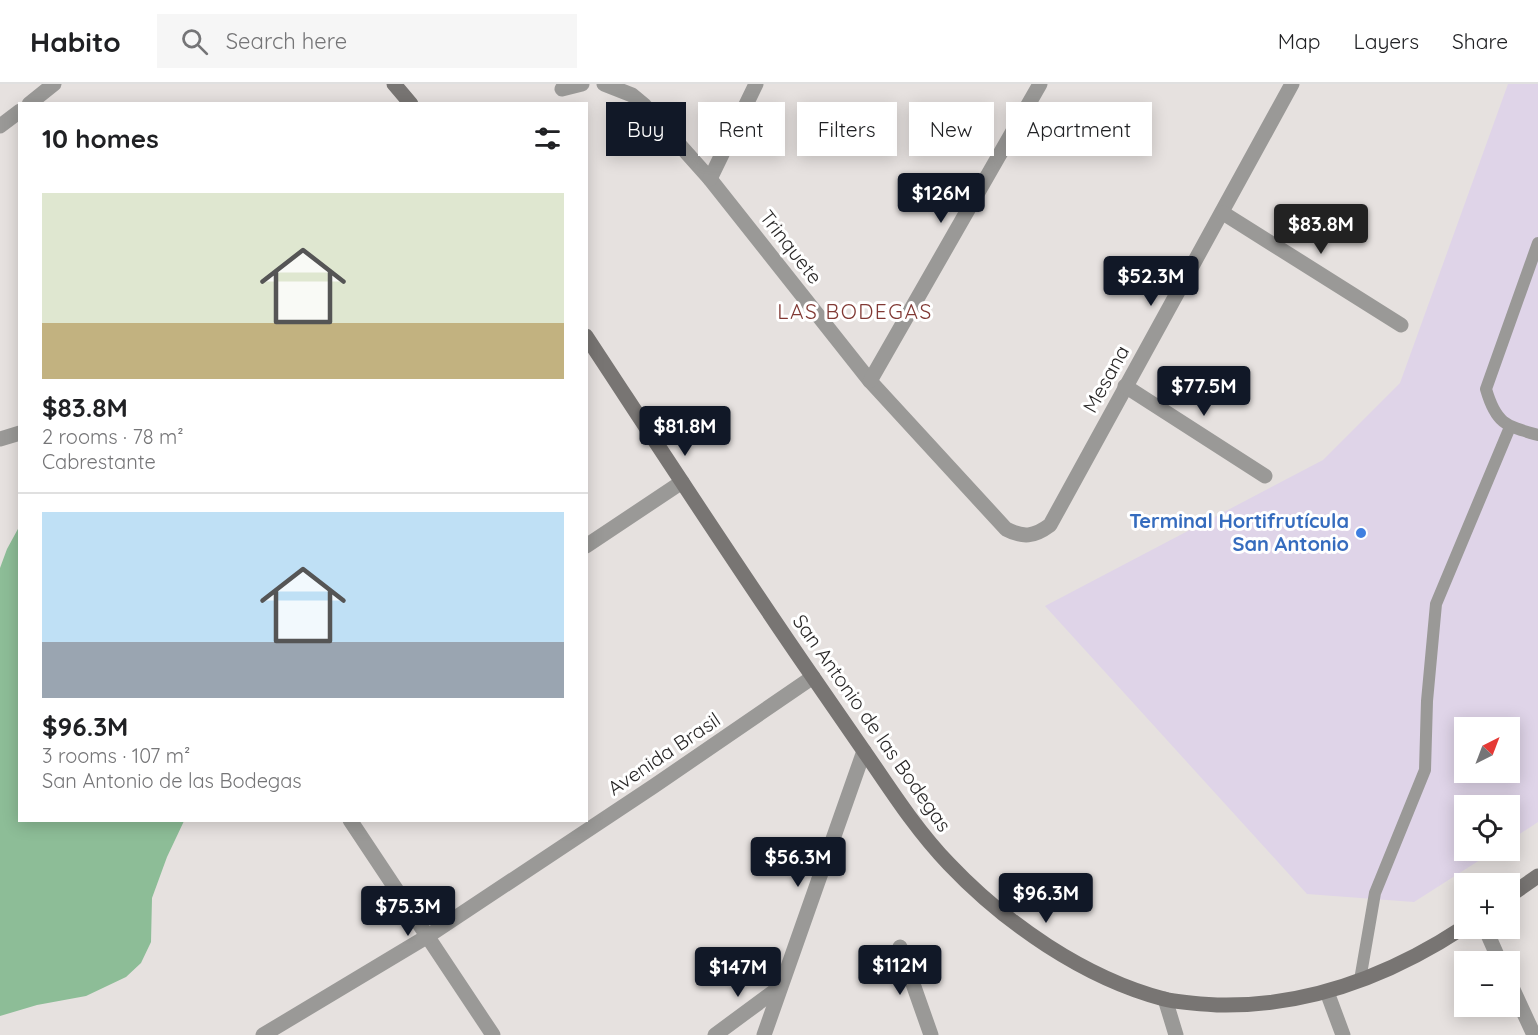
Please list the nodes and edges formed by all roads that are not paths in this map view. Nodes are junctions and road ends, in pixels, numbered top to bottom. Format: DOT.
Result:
graph roads {
  1 [pos="54,84"];
  2 [pos="394,84"];
  3 [pos="582,84"];
  4 [pos="604,84"];
  5 [pos="756,84"];
  6 [pos="1040,84"];
  7 [pos="1292,84"];
  8 [pos="562,92"];
  9 [pos="32,102"];
  10 [pos="409,102"];
  11 [pos="18,112"];
  12 [pos="0,126"];
  13 [pos="710,179"];
  14 [pos="1223,213"];
  15 [pos="1538,243"];
  16 [pos="1401,325"];
  17 [pos="588,339"];
  18 [pos="870,381"];
  19 [pos="1125,386"];
  20 [pos="1510,427"];
  21 [pos="18,434"];
  22 [pos="1538,435"];
  23 [pos="0,439"];
  24 [pos="1265,476"];
  25 [pos="682,482"];
  26 [pos="1006,529"];
  27 [pos="588,545"];
  28 [pos="813,677"];
  29 [pos="864,751"];
  30 [pos="351,822"];
  31 [pos="1538,876"];
  32 [pos="1520,888"];
  33 [pos="1454,933"];
  34 [pos="428,936"];
  35 [pos="900,947"];
  36 [pos="1360,980"];
  37 [pos="780,987"];
  38 [pos="1327,992"];
  39 [pos="1165,999"];
  40 [pos="1520,1005"];
  41 [pos="262,1035"];
  42 [pos="493,1035"];
  43 [pos="715,1035"];
  44 [pos="764,1035"];
  45 [pos="931,1035"];
  46 [pos="1176,1035"];
  47 [pos="1343,1035"];
  48 [pos="1534,1035"];
  1 -- 9 [label="street"];
  2 -- 10 [label="street"];
  3 -- 8 [label="street"];
  4 -- 13 [label="street, Trinquete"];
  5 -- 13 [label="street"];
  6 -- 18 [label="street"];
  7 -- 14 [label="street, Mesana"];
  11 -- 12 [label="street"];
  13 -- 18 [label="street, Trinquete"];
  14 -- 16 [label="street"];
  14 -- 19 [label="street, Mesana"];
  15 -- 20 [label="lane"];
  17 -- 25 [label="street, San Antonio de las Bodegas"];
  18 -- 26 [label="street, Trinquete"];
  19 -- 24 [label="street"];
  19 -- 26 [label="street, Mesana"];
  20 -- 22 [label="lane"];
  20 -- 36 [label="lane"];
  21 -- 23 [label="street"];
  25 -- 27 [label="street"];
  25 -- 28 [label="street, San Antonio de las Bodegas"];
  28 -- 29 [label="street, San Antonio de las Bodegas"];
  28 -- 34 [label="street, Avenida Brasil"];
  29 -- 37 [label="street"];
  29 -- 39 [label="street, San Antonio de las Bodegas"];
  30 -- 34 [label="street"];
  31 -- 32 [label="street"];
  33 -- 36 [label="street, San Antonio de las Bodegas"];
  34 -- 41 [label="street, Avenida Brasil"];
  34 -- 42 [label="street"];
  35 -- 45 [label="street"];
  36 -- 38 [label="street, San Antonio de las Bodegas"];
  37 -- 43 [label="street"];
  37 -- 44 [label="street"];
  38 -- 39 [label="street, San Antonio de las Bodegas"];
  38 -- 47 [label="street"];
  39 -- 46 [label="street"];
  40 -- 48 [label="street"];
}
